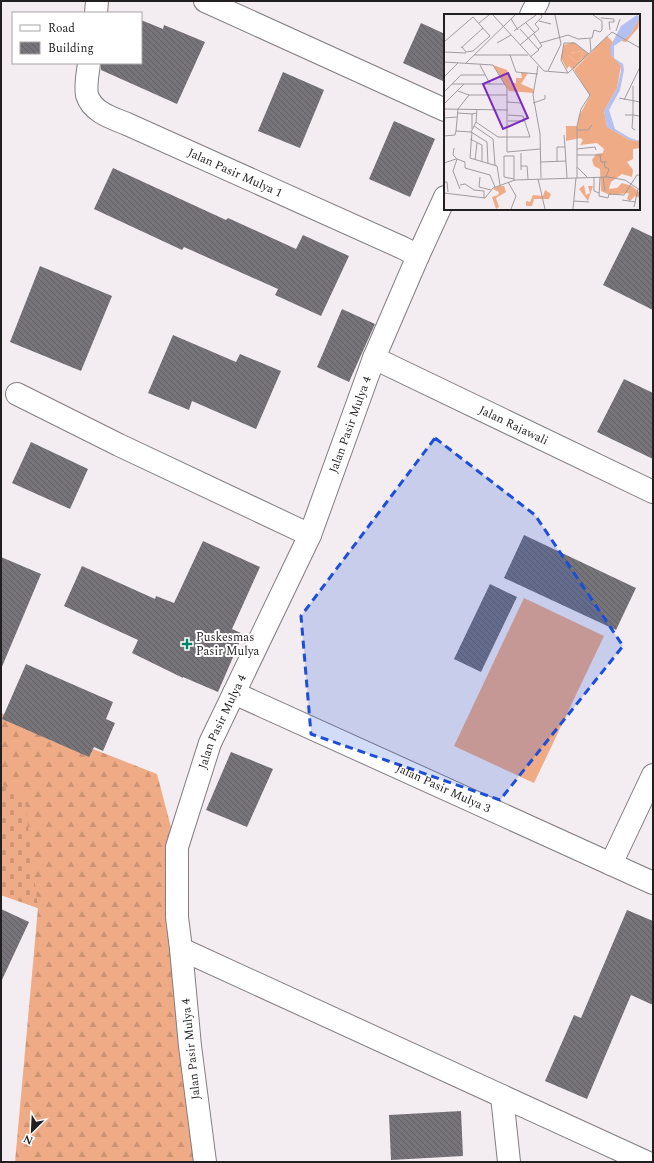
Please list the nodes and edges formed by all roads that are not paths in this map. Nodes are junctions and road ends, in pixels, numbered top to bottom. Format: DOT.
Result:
graph roads {
  1 [pos="97,1"];
  2 [pos="205,1"];
  3 [pos="538,1"];
  4 [pos="96,12"];
  5 [pos="532,14"];
  6 [pos="90,64"];
  7 [pos="444,110"];
  8 [pos="444,199"];
  9 [pos="418,256"];
  10 [pos="374,358"];
  11 [pos="17,394"];
  12 [pos="653,492"];
  13 [pos="310,535"];
  14 [pos="234,693"];
  15 [pos="653,774"];
  16 [pos="611,864"];
  17 [pos="653,883"];
  18 [pos="181,949"];
  19 [pos="502,1096"];
  20 [pos="205,1162"];
  21 [pos="509,1162"];
  22 [pos="646,1162"];
  1 -- 4 [label="street"];
  2 -- 7 [label="street"];
  3 -- 5 [label="street"];
  6 -- 9 [label="street, Jalan Pasir Mulya 1"];
  8 -- 9 [label="street, Jalan Pasir Mulya 4"];
  9 -- 10 [label="street, Jalan Pasir Mulya 4"];
  10 -- 12 [label="street, Jalan Rajawali"];
  10 -- 13 [label="street, Jalan Pasir Mulya 4"];
  11 -- 13 [label="street"];
  13 -- 14 [label="street, Jalan Pasir Mulya 4"];
  14 -- 16 [label="street, Jalan Pasir Mulya 3"];
  14 -- 18 [label="street, Jalan Pasir Mulya 4"];
  15 -- 16 [label="street"];
  16 -- 17 [label="street, Jalan Pasir Mulya 3"];
  18 -- 19 [label="street"];
  18 -- 20 [label="street, Jalan Pasir Mulya 4"];
  19 -- 21 [label="street"];
  19 -- 22 [label="street"];
}
